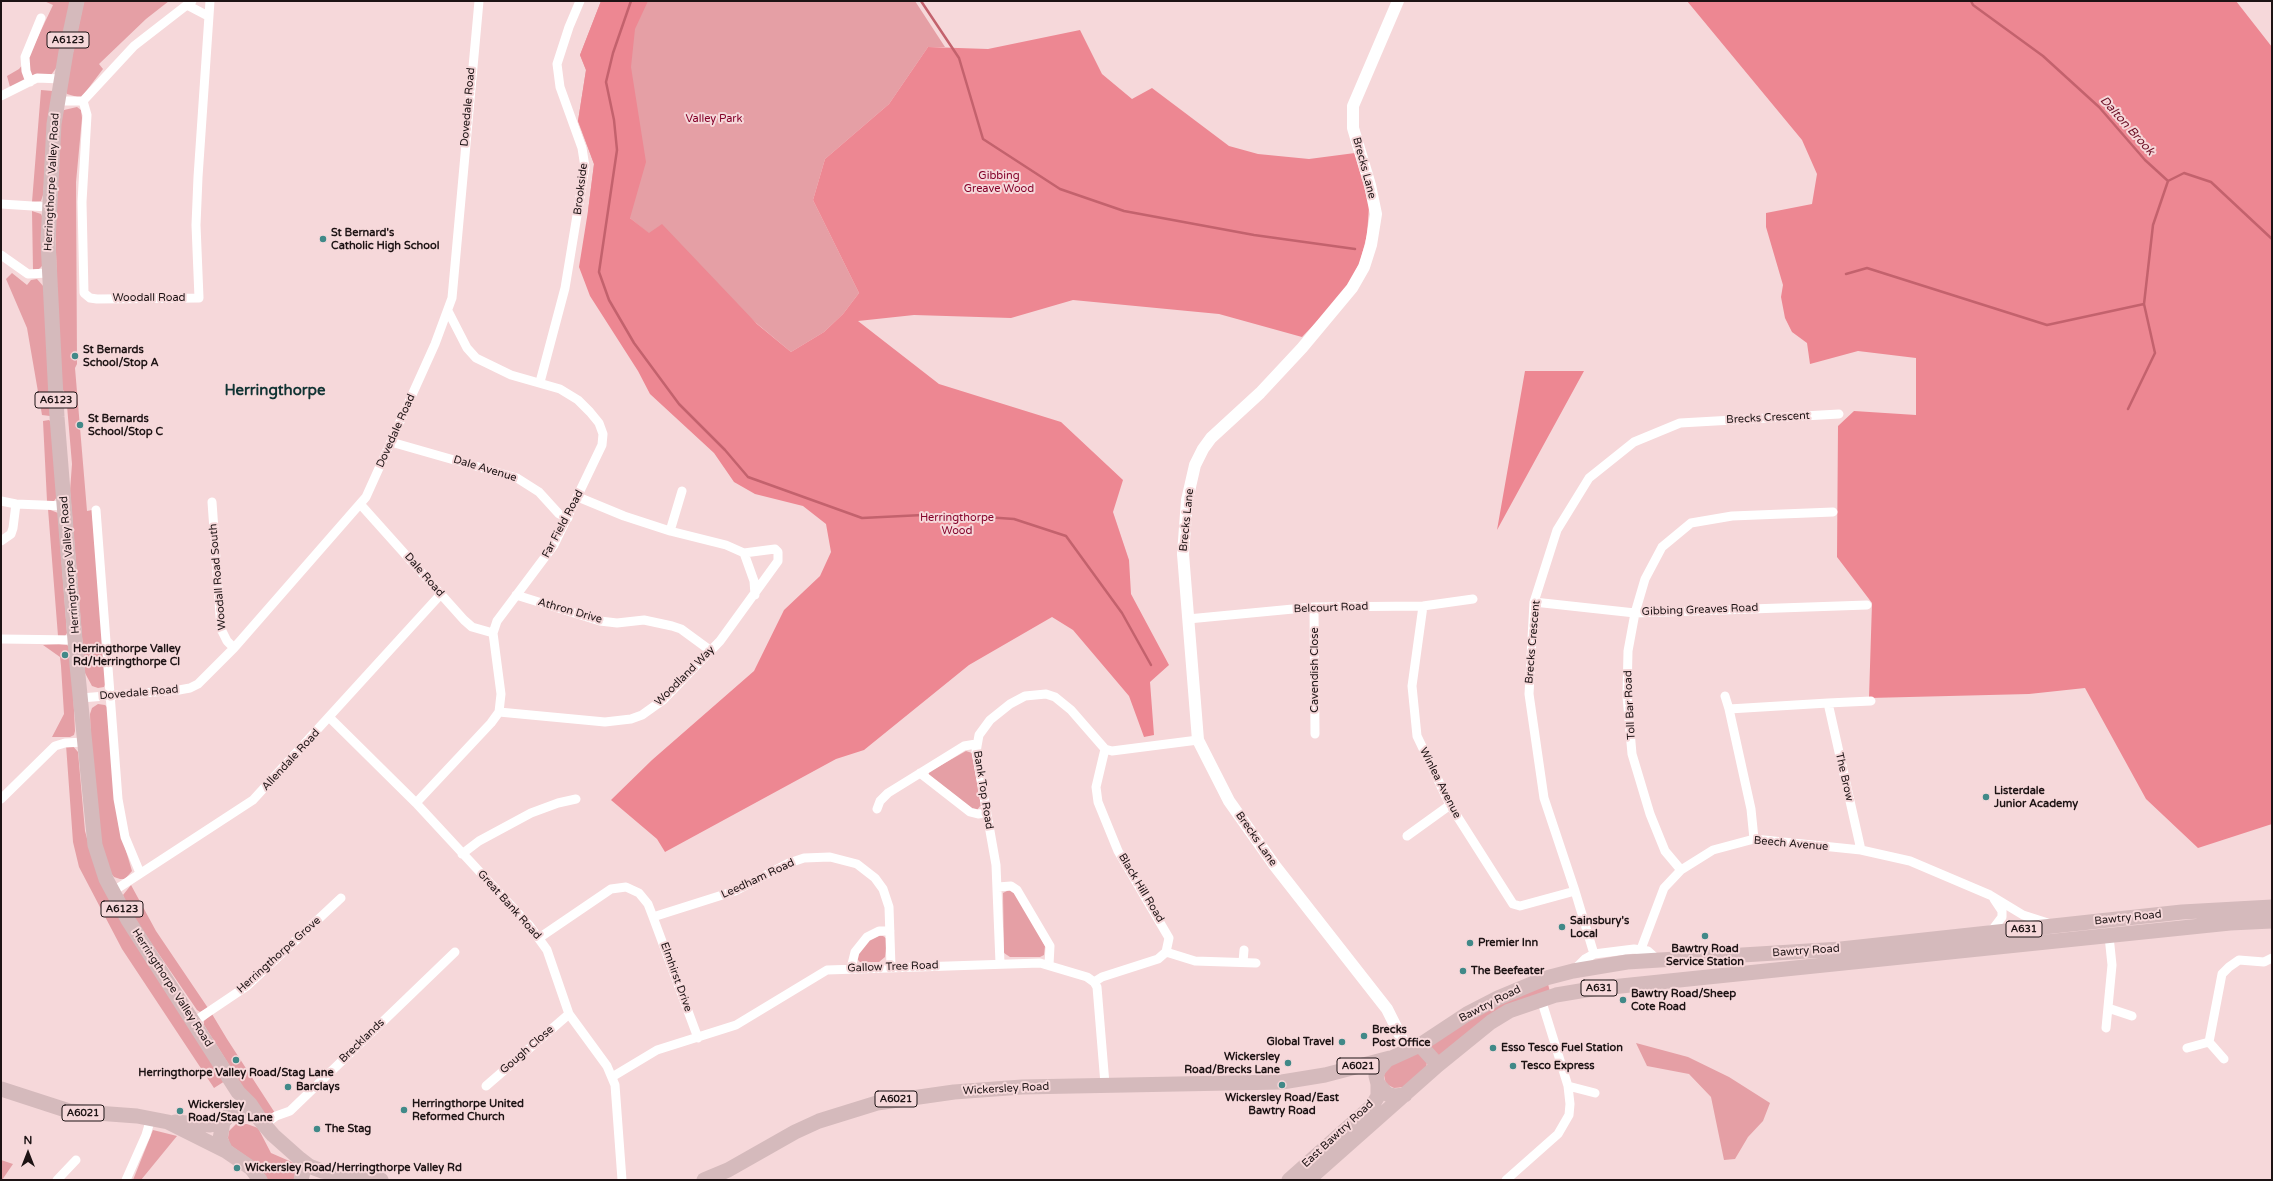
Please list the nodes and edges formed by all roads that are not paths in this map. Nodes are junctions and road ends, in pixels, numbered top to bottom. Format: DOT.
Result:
graph roads {
  1 [pos="77,1"];
  2 [pos="210,1"];
  3 [pos="479,1"];
  4 [pos="580,1"];
  5 [pos="1398,1"];
  6 [pos="190,3"];
  7 [pos="208,16"];
  8 [pos="41,18"];
  9 [pos="61,79"];
  10 [pos="30,82"];
  11 [pos="1,96"];
  12 [pos="57,101"];
  13 [pos="83,101"];
  14 [pos="1,204"];
  15 [pos="48,207"];
  16 [pos="1,255"];
  17 [pos="48,273"];
  18 [pos="448,311"];
  19 [pos="540,382"];
  20 [pos="1839,414"];
  21 [pos="391,442"];
  22 [pos="682,491"];
  23 [pos="578,497"];
  24 [pos="1,501"];
  25 [pos="212,502"];
  26 [pos="16,504"];
  27 [pos="361,504"];
  28 [pos="64,506"];
  29 [pos="96,510"];
  30 [pos="1833,512"];
  31 [pos="568,518"];
  32 [pos="670,531"];
  33 [pos="1,541"];
  34 [pos="744,553"];
  35 [pos="441,594"];
  36 [pos="516,595"];
  37 [pos="756,595"];
  38 [pos="1473,600"];
  39 [pos="1534,602"];
  40 [pos="1867,605"];
  41 [pos="1423,606"];
  42 [pos="1314,607"];
  43 [pos="1635,613"];
  44 [pos="1188,619"];
  45 [pos="493,633"];
  46 [pos="1,640"];
  47 [pos="76,640"];
  48 [pos="234,648"];
  49 [pos="711,652"];
  50 [pos="111,695"];
  51 [pos="1726,696"];
  52 [pos="81,698"];
  53 [pos="1871,701"];
  54 [pos="1828,703"];
  55 [pos="1728,709"];
  56 [pos="498,712"];
  57 [pos="330,718"];
  58 [pos="1315,734"];
  59 [pos="1198,740"];
  60 [pos="84,742"];
  61 [pos="976,744"];
  62 [pos="1105,749"];
  63 [pos="920,773"];
  64 [pos="1,799"];
  65 [pos="576,799"];
  66 [pos="416,803"];
  67 [pos="1450,805"];
  68 [pos="877,809"];
  69 [pos="986,813"];
  70 [pos="1407,836"];
  71 [pos="1754,839"];
  72 [pos="1861,850"];
  73 [pos="462,854"];
  74 [pos="1681,870"];
  75 [pos="140,873"];
  76 [pos="998,887"];
  77 [pos="1575,891"];
  78 [pos="112,892"];
  79 [pos="1990,895"];
  80 [pos="341,898"];
  81 [pos="2272,907"];
  82 [pos="653,917"];
  83 [pos="2272,921"];
  84 [pos="2058,926"];
  85 [pos="890,931"];
  86 [pos="1981,934"];
  87 [pos="2109,936"];
  88 [pos="539,938"];
  89 [pos="1641,949"];
  90 [pos="1244,950"];
  91 [pos="455,952"];
  92 [pos="1166,952"];
  93 [pos="1594,954"];
  94 [pos="2272,958"];
  95 [pos="1659,960"];
  96 [pos="1243,962"];
  97 [pos="1000,963"];
  98 [pos="1256,963"];
  99 [pos="1049,965"];
  100 [pos="891,967"];
  101 [pos="851,968"];
  102 [pos="1573,971"];
  103 [pos="1666,981"];
  104 [pos="1094,982"];
  105 [pos="1541,999"];
  106 [pos="2108,1008"];
  107 [pos="569,1014"];
  108 [pos="2132,1016"];
  109 [pos="194,1021"];
  110 [pos="2106,1028"];
  111 [pos="698,1038"];
  112 [pos="2209,1042"];
  113 [pos="1414,1048"];
  114 [pos="2187,1048"];
  115 [pos="1391,1058"];
  116 [pos="2224,1059"];
  117 [pos="1438,1065"];
  118 [pos="1325,1075"];
  119 [pos="612,1077"];
  120 [pos="1377,1082"];
  121 [pos="1105,1084"];
  122 [pos="486,1086"];
  123 [pos="1568,1086"];
  124 [pos="1,1089"];
  125 [pos="238,1092"];
  126 [pos="1595,1093"];
  127 [pos="1405,1095"];
  128 [pos="151,1118"];
  129 [pos="226,1118"];
  130 [pos="168,1122"];
  131 [pos="262,1122"];
  132 [pos="226,1151"];
  133 [pos="300,1159"];
  134 [pos="76,1160"];
  135 [pos="322,1171"];
  136 [pos="57,1180"];
  137 [pos="126,1180"];
  138 [pos="260,1180"];
  139 [pos="301,1180"];
  140 [pos="306,1180"];
  141 [pos="382,1180"];
  142 [pos="622,1180"];
  143 [pos="704,1180"];
  144 [pos="1289,1180"];
  145 [pos="1308,1180"];
  146 [pos="1506,1180"];
  1 -- 9 [label="main road, Herringthorpe Valley Road / A6123"];
  2 -- 7 [label="street, Woodall Road"];
  3 -- 18 [label="street, Dovedale Road"];
  4 -- 19 [label="street, Brookside"];
  5 -- 44 [label="street, Brecks Lane"];
  6 -- 7 [label="street"];
  6 -- 13 [label="street"];
  7 -- 13 [label="street, Woodall Road"];
  8 -- 10 [label="street"];
  9 -- 10 [label="street"];
  9 -- 12 [label="main road, Herringthorpe Valley Road / A6123"];
  10 -- 11 [label="street"];
  12 -- 13 [label="street"];
  12 -- 15 [label="main road, Herringthorpe Valley Road / A6123"];
  14 -- 15 [label="street"];
  15 -- 17 [label="main road, Herringthorpe Valley Road / A6123"];
  16 -- 17 [label="street"];
  17 -- 28 [label="main road, Herringthorpe Valley Road / A6123"];
  18 -- 19 [label="street, Far Field Road"];
  18 -- 21 [label="street, Dovedale Road"];
  19 -- 23 [label="street, Far Field Road"];
  20 -- 39 [label="street, Brecks Crescent"];
  21 -- 27 [label="street, Dovedale Road"];
  21 -- 31 [label="street, Dale Avenue"];
  22 -- 32 [label="street"];
  23 -- 31 [label="street, Far Field Road"];
  23 -- 32 [label="street"];
  24 -- 26 [label="street"];
  25 -- 48 [label="street, Woodall Road South"];
  26 -- 28 [label="street"];
  26 -- 33 [label="street"];
  27 -- 35 [label="street, Dale Road"];
  27 -- 48 [label="street, Dovedale Road"];
  28 -- 47 [label="main road, Herringthorpe Valley Road / A6123"];
  29 -- 50 [label="street"];
  30 -- 43 [label="street, Toll Bar Road"];
  31 -- 36 [label="street, Far Field Road"];
  32 -- 34 [label="street"];
  34 -- 37 [label="street"];
  34 -- 37 [label="street, Woodland Way"];
  35 -- 45 [label="street, Dale Road"];
  35 -- 57 [label="street, Allendale Road"];
  36 -- 45 [label="street, Far Field Road"];
  36 -- 49 [label="street, Athron Drive"];
  37 -- 49 [label="street, Woodland Way"];
  38 -- 41 [label="street, Belcourt Road"];
  39 -- 43 [label="street, Gibbing Greaves Road"];
  39 -- 77 [label="street, Brecks Crescent"];
  40 -- 43 [label="street, Gibbing Greaves Road"];
  41 -- 42 [label="street, Belcourt Road"];
  41 -- 67 [label="street, Winlea Avenue"];
  42 -- 44 [label="street, Belcourt Road"];
  42 -- 58 [label="street, Cavendish Close"];
  43 -- 74 [label="street, Toll Bar Road"];
  44 -- 59 [label="street, Brecks Lane"];
  45 -- 56 [label="street"];
  46 -- 47 [label="street"];
  47 -- 52 [label="main road, Herringthorpe Valley Road / A6123"];
  48 -- 50 [label="street, Dovedale Road"];
  49 -- 56 [label="street, Woodland Way"];
  50 -- 52 [label="street, Dovedale Road"];
  50 -- 75 [label="street"];
  51 -- 55 [label="street"];
  52 -- 60 [label="main road, Herringthorpe Valley Road / A6123"];
  53 -- 54 [label="street"];
  54 -- 55 [label="street"];
  54 -- 72 [label="street, The Brow"];
  55 -- 71 [label="street"];
  56 -- 66 [label="street"];
  57 -- 66 [label="street, Great Bank Road"];
  57 -- 75 [label="street, Allendale Road"];
  59 -- 62 [label="street"];
  59 -- 113 [label="street, Brecks Lane"];
  60 -- 64 [label="street"];
  60 -- 78 [label="main road, Herringthorpe Valley Road / A6123"];
  61 -- 62 [label="street, Bank Top Road"];
  61 -- 63 [label="street"];
  61 -- 69 [label="street, Bank Top Road"];
  62 -- 92 [label="street, Black Hill Road"];
  63 -- 68 [label="street"];
  63 -- 69 [label="street"];
  65 -- 73 [label="street"];
  66 -- 73 [label="street, Great Bank Road"];
  67 -- 70 [label="street"];
  67 -- 77 [label="street, Winlea Avenue"];
  69 -- 76 [label="street, Bank Top Road"];
  71 -- 72 [label="street, Beech Avenue"];
  71 -- 74 [label="street, Beech Avenue"];
  72 -- 79 [label="street, Beech Avenue"];
  73 -- 88 [label="street, Great Bank Road"];
  74 -- 89 [label="street, Beech Avenue"];
  75 -- 78 [label="street, Allendale Road"];
  76 -- 97 [label="street, Bank Top Road"];
  76 -- 99 [label="street"];
  77 -- 93 [label="street, Brecks Crescent"];
  78 -- 109 [label="main road, Herringthorpe Valley Road / A6123"];
  79 -- 84 [label="street, Beech Avenue"];
  79 -- 86 [label="street"];
  80 -- 109 [label="street, Herringthorpe Grove"];
  81 -- 84 [label="main road, Bawtry Road / A631"];
  82 -- 85 [label="street, Leedham Road"];
  82 -- 88 [label="street"];
  82 -- 111 [label="street, Elmhirst Drive"];
  83 -- 87 [label="main road, Bawtry Road / A631"];
  84 -- 86 [label="main road, Bawtry Road / A631"];
  85 -- 100 [label="street, Leedham Road"];
  85 -- 101 [label="street"];
  86 -- 95 [label="main road, Bawtry Road / A631"];
  87 -- 103 [label="main road, Bawtry Road / A631"];
  87 -- 106 [label="street"];
  88 -- 107 [label="street, Great Bank Road"];
  89 -- 93 [label="street"];
  89 -- 95 [label="street"];
  90 -- 96 [label="street"];
  91 -- 131 [label="street, Brecklands"];
  92 -- 96 [label="street"];
  92 -- 104 [label="street"];
  93 -- 102 [label="street"];
  94 -- 112 [label="street"];
  95 -- 102 [label="main road, Bawtry Road / A631"];
  95 -- 103 [label="main road"];
  96 -- 98 [label="street"];
  97 -- 99 [label="street, Gallow Tree Road"];
  97 -- 100 [label="street, Gallow Tree Road"];
  99 -- 104 [label="street, Gallow Tree Road"];
  100 -- 101 [label="street, Gallow Tree Road"];
  101 -- 111 [label="street, Gallow Tree Road"];
  102 -- 113 [label="main road, Bawtry Road / A631"];
  103 -- 105 [label="main road, Bawtry Road / A631"];
  104 -- 121 [label="street"];
  105 -- 117 [label="main road, Bawtry Road / A631"];
  105 -- 123 [label="street"];
  106 -- 108 [label="street"];
  106 -- 110 [label="street"];
  107 -- 119 [label="street, Great Bank Road"];
  107 -- 122 [label="street, Gough Close"];
  109 -- 125 [label="main road, Herringthorpe Valley Road / A6123"];
  111 -- 119 [label="street, Gallow Tree Road"];
  112 -- 114 [label="street"];
  112 -- 116 [label="street"];
  113 -- 115 [label="main road, Bawtry Road / A631"];
  113 -- 117 [label="main road"];
  115 -- 118 [label="main road, Wickersley Road / A6021"];
  115 -- 120 [label="main road, Bawtry Road / A631"];
  117 -- 127 [label="main road, Bawtry Road / A631"];
  118 -- 120 [label="main road, Wickersley Road / A6021"];
  118 -- 121 [label="main road, Wickersley Road / A6021"];
  119 -- 142 [label="street, Great Bank Road"];
  120 -- 127 [label="main road, Wickersley Road"];
  120 -- 144 [label="main road, East Bawtry Road / A631"];
  121 -- 143 [label="main road, Wickersley Road / A6021"];
  123 -- 126 [label="street"];
  123 -- 146 [label="street"];
  124 -- 128 [label="main road, A6021"];
  125 -- 129 [label="main road"];
  125 -- 131 [label="main road, Herringthorpe Valley Road / A6123"];
  127 -- 145 [label="main road, East Bawtry Road / A631"];
  128 -- 130 [label="main road, A6021"];
  128 -- 137 [label="street"];
  129 -- 130 [label="main road, A6021"];
  129 -- 131 [label="main road, A6021"];
  129 -- 132 [label="main road"];
  130 -- 132 [label="main road, A6021"];
  131 -- 133 [label="main road, A6021"];
  132 -- 138 [label="main road, A6021"];
  133 -- 135 [label="main road, A6021"];
  133 -- 139 [label="main road"];
  134 -- 136 [label="street"];
  135 -- 140 [label="main road"];
  135 -- 141 [label="main road, A6021"];
}
